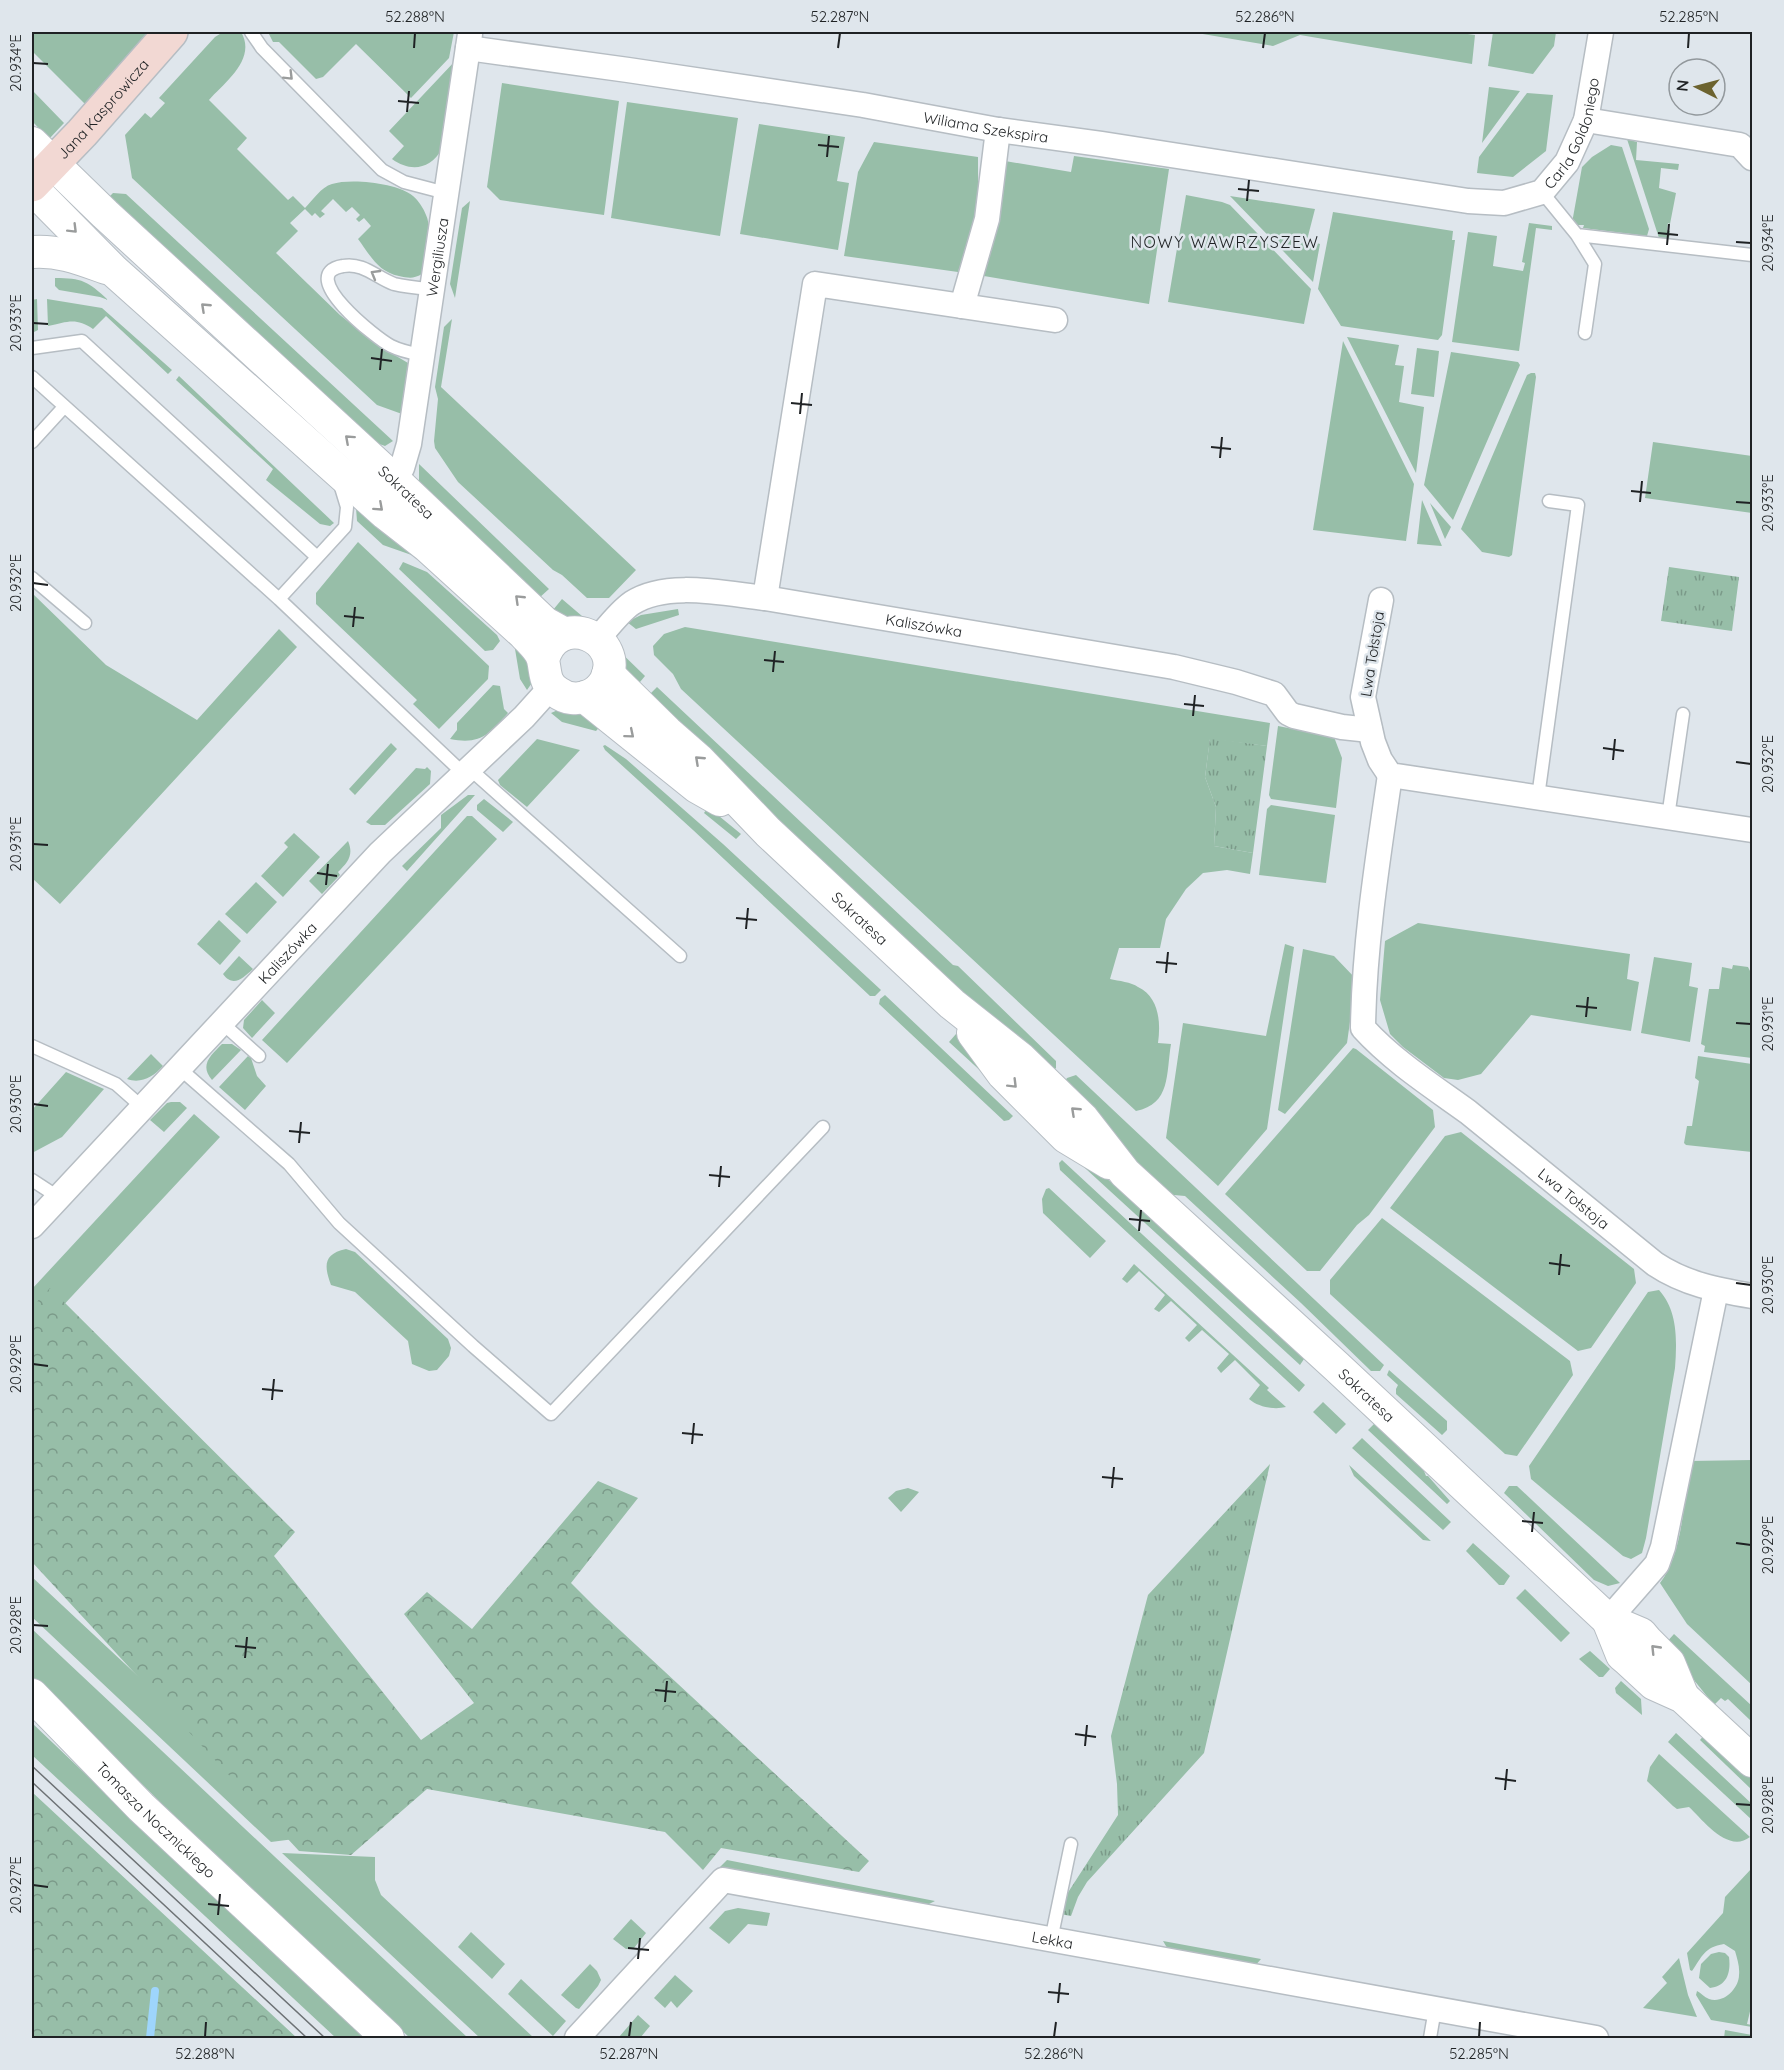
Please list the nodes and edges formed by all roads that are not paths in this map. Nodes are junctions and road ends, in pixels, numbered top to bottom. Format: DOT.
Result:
graph roads {
  1 [pos="171,32"];
  2 [pos="251,32"];
  3 [pos="1601,32"];
  4 [pos="469,40"];
  5 [pos="1586,120"];
  6 [pos="998,130"];
  7 [pos="1752,158"];
  8 [pos="37,170"];
  9 [pos="1542,192"];
  10 [pos="446,193"];
  11 [pos="1504,203"];
  12 [pos="1578,235"];
  13 [pos="32,252"];
  14 [pos="1752,255"];
  15 [pos="114,271"];
  16 [pos="431,290"];
  17 [pos="962,306"];
  18 [pos="1055,320"];
  19 [pos="1585,333"];
  20 [pos="32,348"];
  21 [pos="422,355"];
  22 [pos="32,377"];
  23 [pos="64,407"];
  24 [pos="32,442"];
  25 [pos="335,468"];
  26 [pos="392,478"];
  27 [pos="1549,501"];
  28 [pos="317,557"];
  29 [pos="32,578"];
  30 [pos="765,598"];
  31 [pos="279,599"];
  32 [pos="1381,600"];
  33 [pos="85,623"];
  34 [pos="565,634"];
  35 [pos="597,640"];
  36 [pos="547,673"];
  37 [pos="608,674"];
  38 [pos="585,697"];
  39 [pos="1683,714"];
  40 [pos="1370,730"];
  41 [pos="467,771"];
  42 [pos="1390,775"];
  43 [pos="1538,797"];
  44 [pos="1668,817"];
  45 [pos="1752,830"];
  46 [pos="768,832"];
  47 [pos="680,956"];
  48 [pos="221,1022"];
  49 [pos="32,1046"];
  50 [pos="259,1056"];
  51 [pos="178,1068"];
  52 [pos="142,1107"];
  53 [pos="823,1127"];
  54 [pos="32,1180"];
  55 [pos="58,1197"];
  56 [pos="32,1226"];
  57 [pos="1716,1290"];
  58 [pos="1752,1296"];
  59 [pos="1608,1620"];
  60 [pos="32,1695"];
  61 [pos="1752,1761"];
  62 [pos="1071,1844"];
  63 [pos="1052,1940"];
  64 [pos="1435,2009"];
  65 [pos="388,2038"];
  66 [pos="577,2038"];
  67 [pos="1430,2038"];
  68 [pos="1596,2038"];
  1 -- 8 [label="main road, Jana Kasprowicza"];
  2 -- 10 [label="lane, one-way"];
  3 -- 5 [label="street, Carla Goldoniego"];
  4 -- 6 [label="street, Wiliama Szekspira"];
  4 -- 10 [label="street, Wergiliusza"];
  5 -- 7 [label="street"];
  5 -- 9 [label="street, Carla Goldoniego"];
  6 -- 11 [label="street, Wiliama Szekspira"];
  6 -- 17 [label="street"];
  8 -- 15 [label="street, Sokratesa, one-way"];
  26 -- 8 [label="street, Sokratesa, one-way"];
  9 -- 11 [label="street, Carla Goldoniego"];
  9 -- 12 [label="lane"];
  10 -- 16 [label="street, Wergiliusza"];
  12 -- 14 [label="lane"];
  12 -- 19 [label="lane"];
  13 -- 15 [label="street"];
  15 -- 25 [label="street, Sokratesa"];
  16 -- 21 [label="street, Wergiliusza"];
  16 -- 21 [label="lane, one-way"];
  17 -- 18 [label="street"];
  17 -- 30 [label="street"];
  20 -- 28 [label="lane"];
  21 -- 26 [label="street, Wergiliusza"];
  22 -- 23 [label="lane"];
  23 -- 24 [label="lane"];
  23 -- 31 [label="lane"];
  25 -- 28 [label="lane"];
  25 -- 36 [label="street, Sokratesa, one-way"];
  34 -- 26 [label="street, Sokratesa, one-way"];
  27 -- 43 [label="lane"];
  28 -- 31 [label="lane"];
  29 -- 33 [label="lane"];
  30 -- 35 [label="street, Kaliszówka"];
  30 -- 40 [label="street, Kaliszówka"];
  31 -- 41 [label="lane"];
  32 -- 40 [label="street, Lwa Tołstoja"];
  34 -- 35 [label="street, Sokratesa"];
  34 -- 36 [label="street"];
  35 -- 37 [label="street"];
  36 -- 38 [label="street, Sokratesa"];
  36 -- 41 [label="street, Kaliszówka"];
  37 -- 38 [label="street"];
  46 -- 37 [label="street, Sokratesa, one-way"];
  38 -- 46 [label="street, Sokratesa, one-way"];
  39 -- 44 [label="lane"];
  40 -- 42 [label="street, Lwa Tołstoja"];
  41 -- 47 [label="lane"];
  41 -- 48 [label="street, Kaliszówka"];
  42 -- 43 [label="street"];
  42 -- 57 [label="street, Lwa Tołstoja"];
  43 -- 44 [label="street"];
  44 -- 45 [label="street"];
  46 -- 59 [label="street, Sokratesa"];
  48 -- 50 [label="lane"];
  48 -- 51 [label="street, Kaliszówka"];
  49 -- 52 [label="lane"];
  51 -- 52 [label="street, Kaliszówka"];
  51 -- 53 [label="lane"];
  52 -- 55 [label="street, Kaliszówka"];
  54 -- 55 [label="lane"];
  55 -- 56 [label="street, Kaliszówka"];
  57 -- 58 [label="street"];
  57 -- 59 [label="street"];
  59 -- 61 [label="street, Sokratesa"];
  60 -- 65 [label="street, Tomasza Nocznickiego"];
  62 -- 63 [label="lane"];
  63 -- 64 [label="street, Lekka"];
  63 -- 66 [label="street, Lekka"];
  64 -- 67 [label="lane"];
  64 -- 68 [label="street, Lekka"];
}
